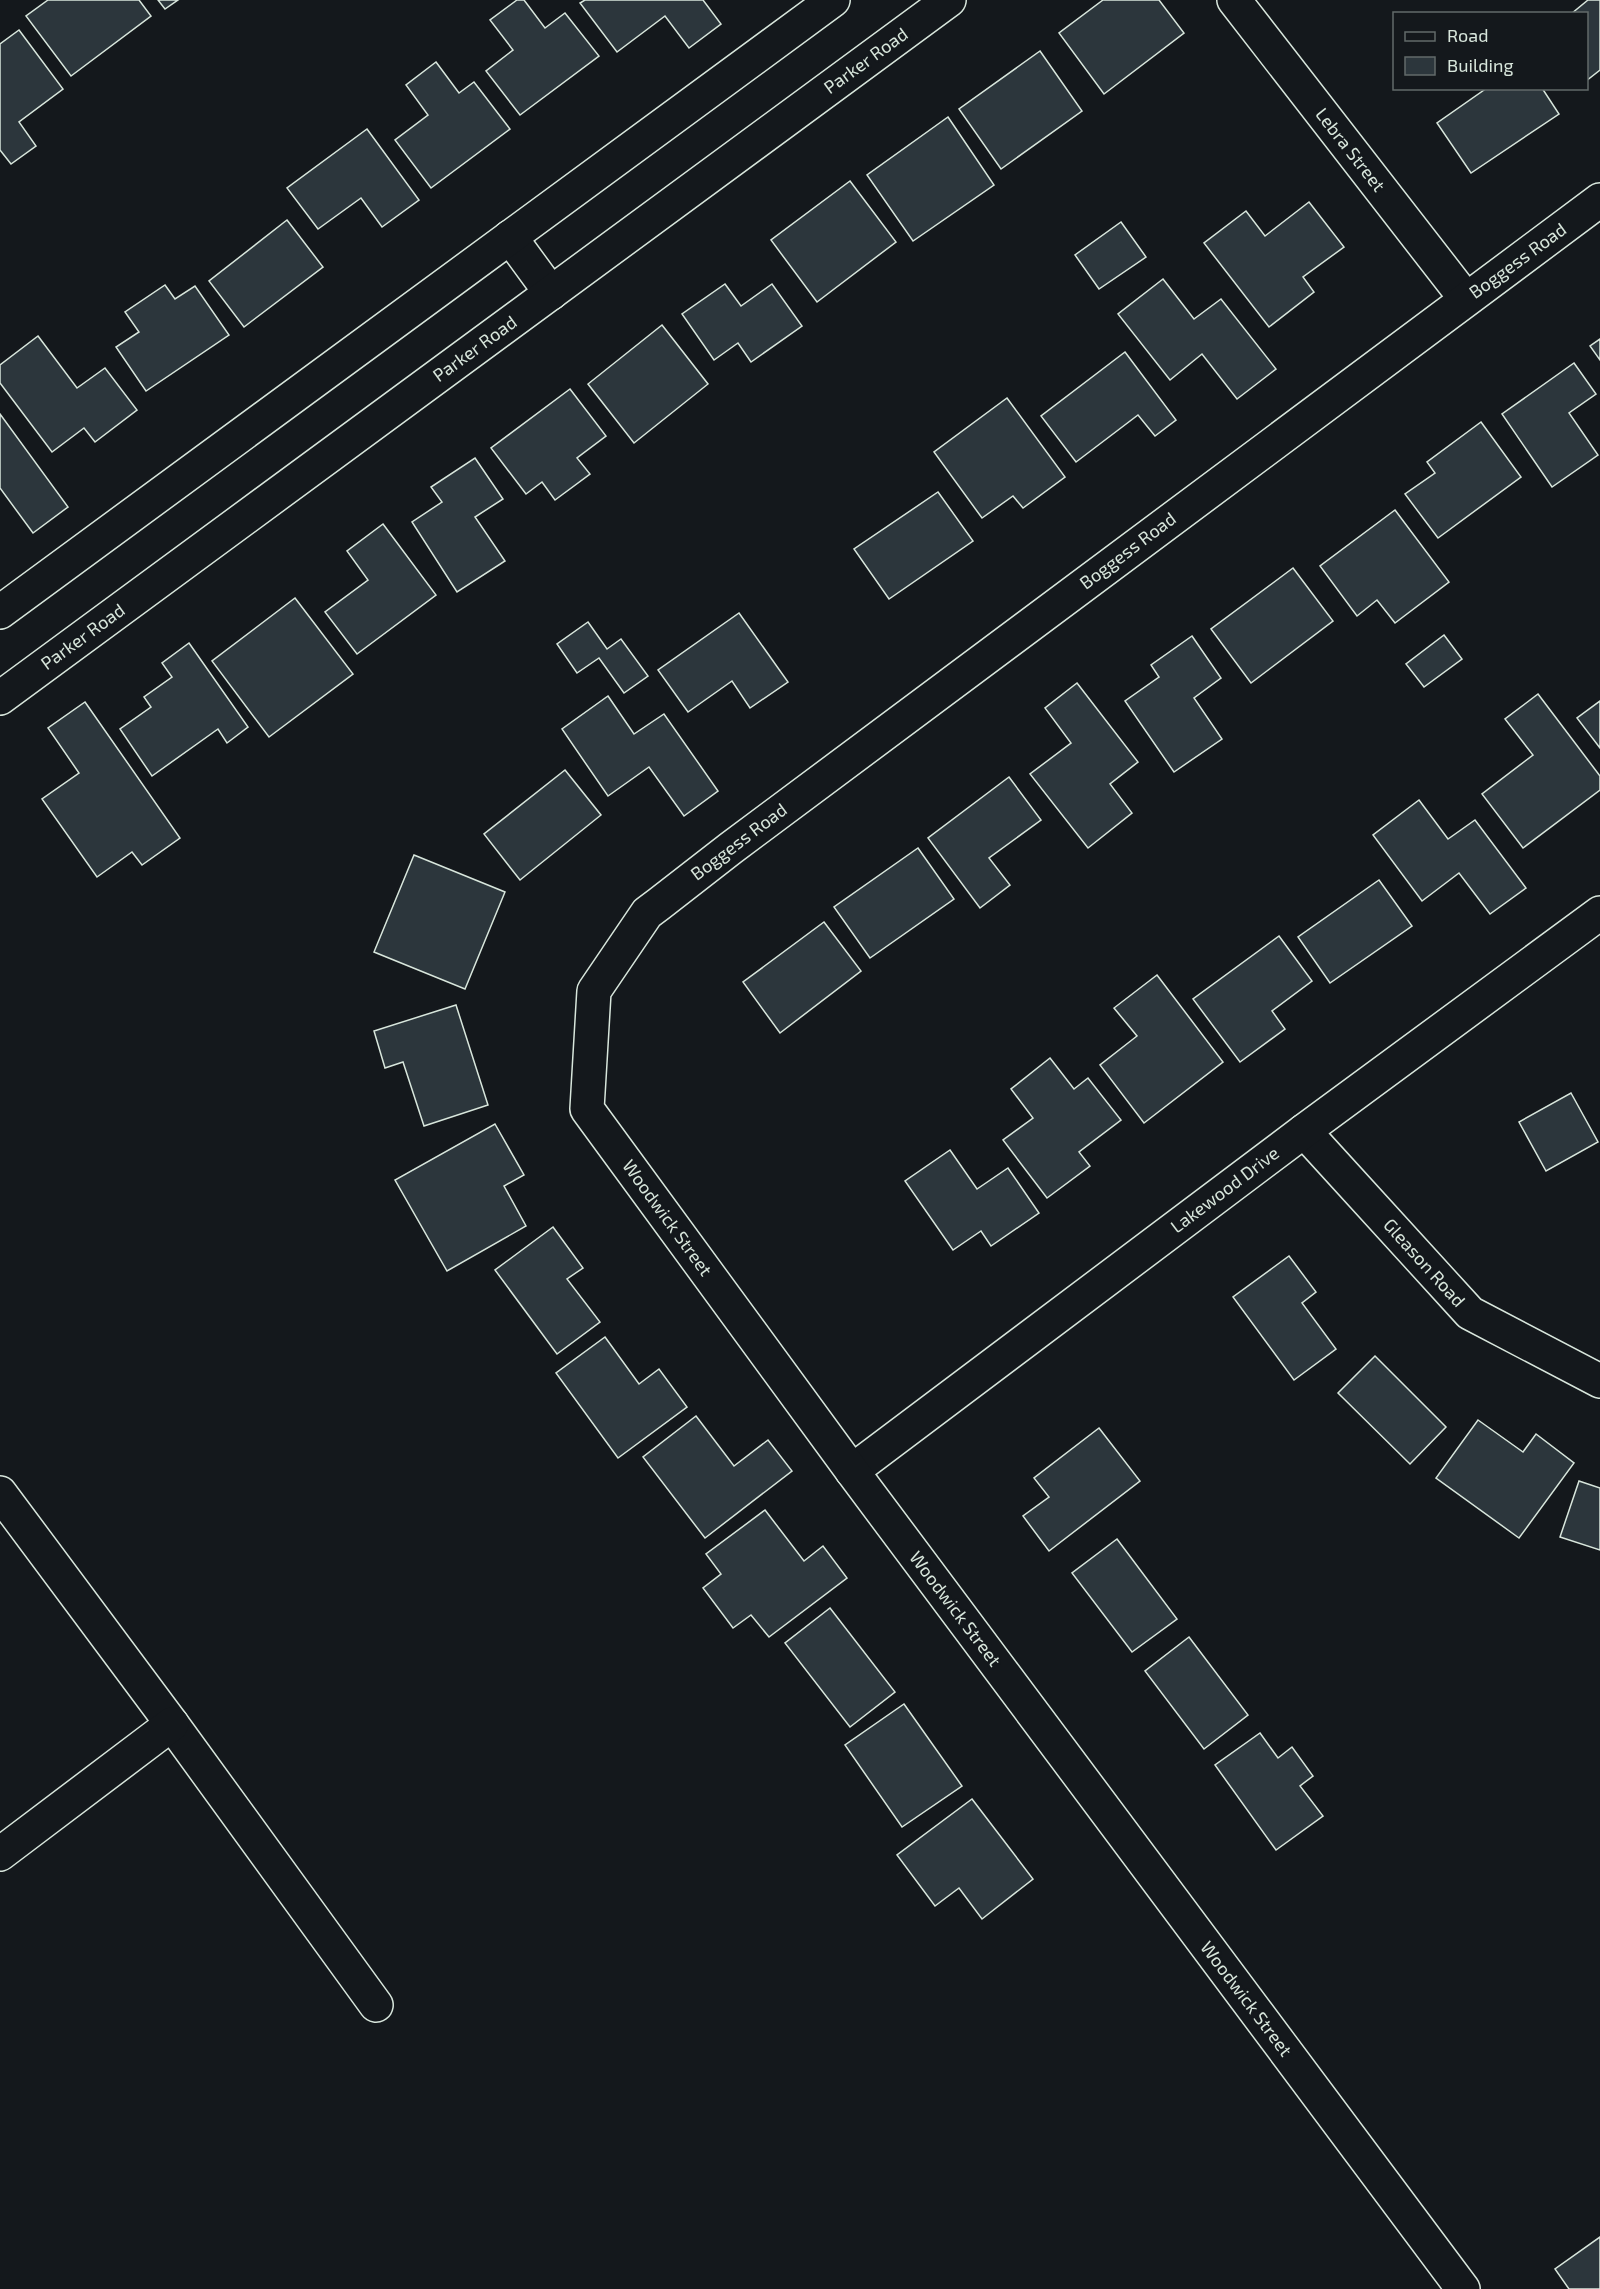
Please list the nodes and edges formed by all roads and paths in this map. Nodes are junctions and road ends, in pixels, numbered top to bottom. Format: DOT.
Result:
graph roads {
  1 [pos="833,0"];
  2 [pos="950,0"];
  3 [pos="1234,0"];
  4 [pos="1600,200"];
  5 [pos="510,237"];
  6 [pos="551,293"];
  7 [pos="1466,299"];
  8 [pos="0,612"];
  9 [pos="0,698"];
  10 [pos="658,904"];
  11 [pos="1600,912"];
  12 [pos="1304,1131"];
  13 [pos="1600,1381"];
  14 [pos="852,1471"];
  15 [pos="0,1493"];
  16 [pos="172,1724"];
  17 [pos="0,1854"];
  18 [pos="376,2005"];
  19 [pos="1463,2289"];
  1 -- 5 [label="street"];
  2 -- 6 [label="street, Parker Road"];
  3 -- 7 [label="street, Lebra Street"];
  4 -- 7 [label="street, Boggess Road"];
  5 -- 6 [label="street"];
  5 -- 8 [label="street"];
  6 -- 9 [label="street, Parker Road"];
  7 -- 10 [label="street, Boggess Road"];
  10 -- 14 [label="street, Woodwick Street"];
  11 -- 12 [label="street, Lakewood Drive"];
  12 -- 13 [label="street, Gleason Road"];
  12 -- 14 [label="street, Lakewood Drive"];
  14 -- 19 [label="street, Woodwick Street"];
  15 -- 16 [label="street"];
  16 -- 17 [label="street"];
  16 -- 18 [label="street"];
}
